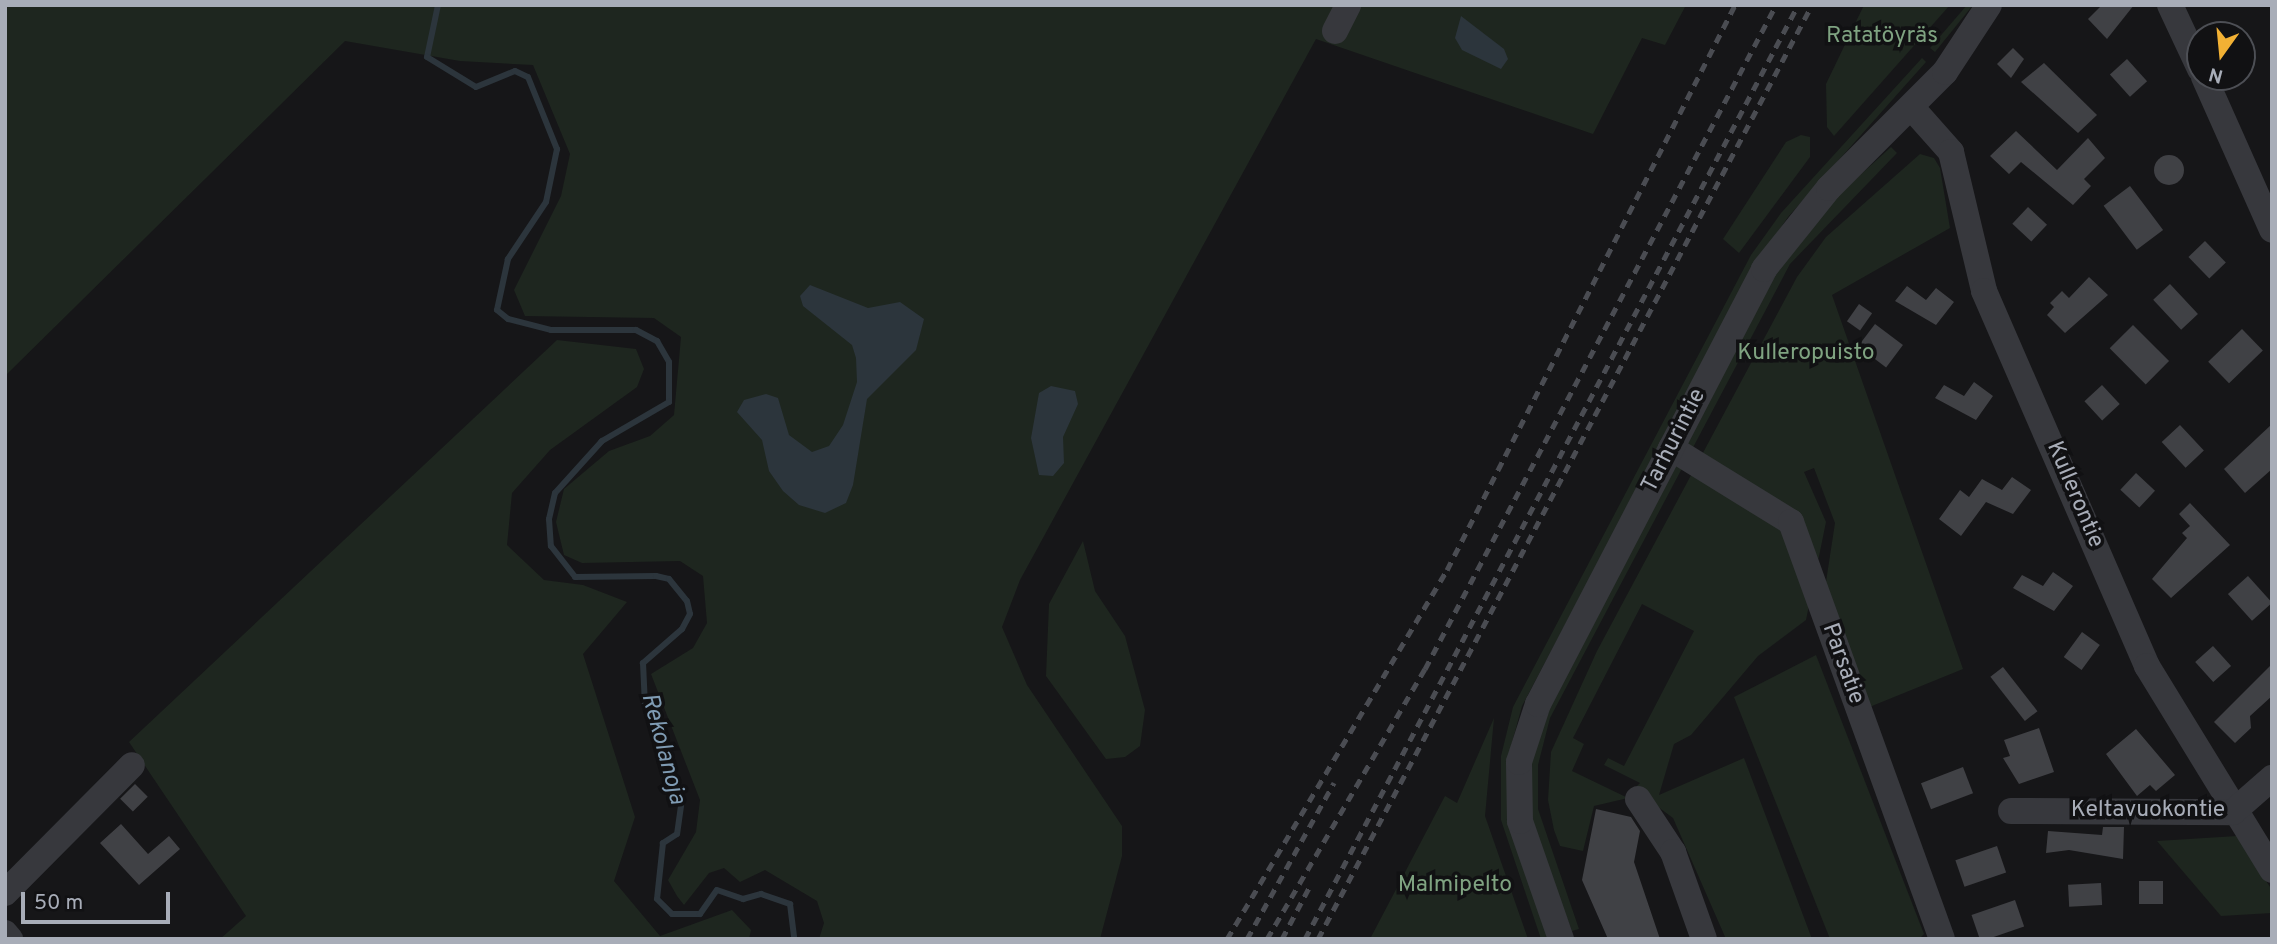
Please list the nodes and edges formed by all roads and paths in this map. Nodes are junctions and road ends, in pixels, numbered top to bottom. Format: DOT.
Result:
graph roads {
  1 [pos="1348,5"];
  2 [pos="1989,5"];
  3 [pos="2170,5"];
  4 [pos="1335,31"];
  5 [pos="2186,39"];
  6 [pos="2210,91"];
  7 [pos="1912,108"];
  8 [pos="2272,230"];
  9 [pos="1671,449"];
  10 [pos="132,765"];
  11 [pos="2272,778"];
  12 [pos="1638,799"];
  13 [pos="2011,811"];
  14 [pos="2233,813"];
  15 [pos="2272,870"];
  16 [pos="5,893"];
  17 [pos="5,933"];
  18 [pos="10,939"];
  19 [pos="1561,939"];
  20 [pos="1704,939"];
  21 [pos="1942,939"];
  1 -- 4 [label="street"];
  2 -- 7 [label="street, Tarhurintie"];
  3 -- 5 [label="street"];
  6 -- 8 [label="street"];
  7 -- 9 [label="street, Tarhurintie"];
  7 -- 14 [label="street, Kullerontie"];
  9 -- 19 [label="street, Tarhurintie"];
  9 -- 21 [label="street, Parsatie"];
  10 -- 16 [label="street"];
  11 -- 14 [label="street, Keltavuokontie"];
  12 -- 20 [label="street"];
  13 -- 14 [label="street, Keltavuokontie"];
  14 -- 15 [label="street, Kullerontie"];
  17 -- 18 [label="street"];
}
